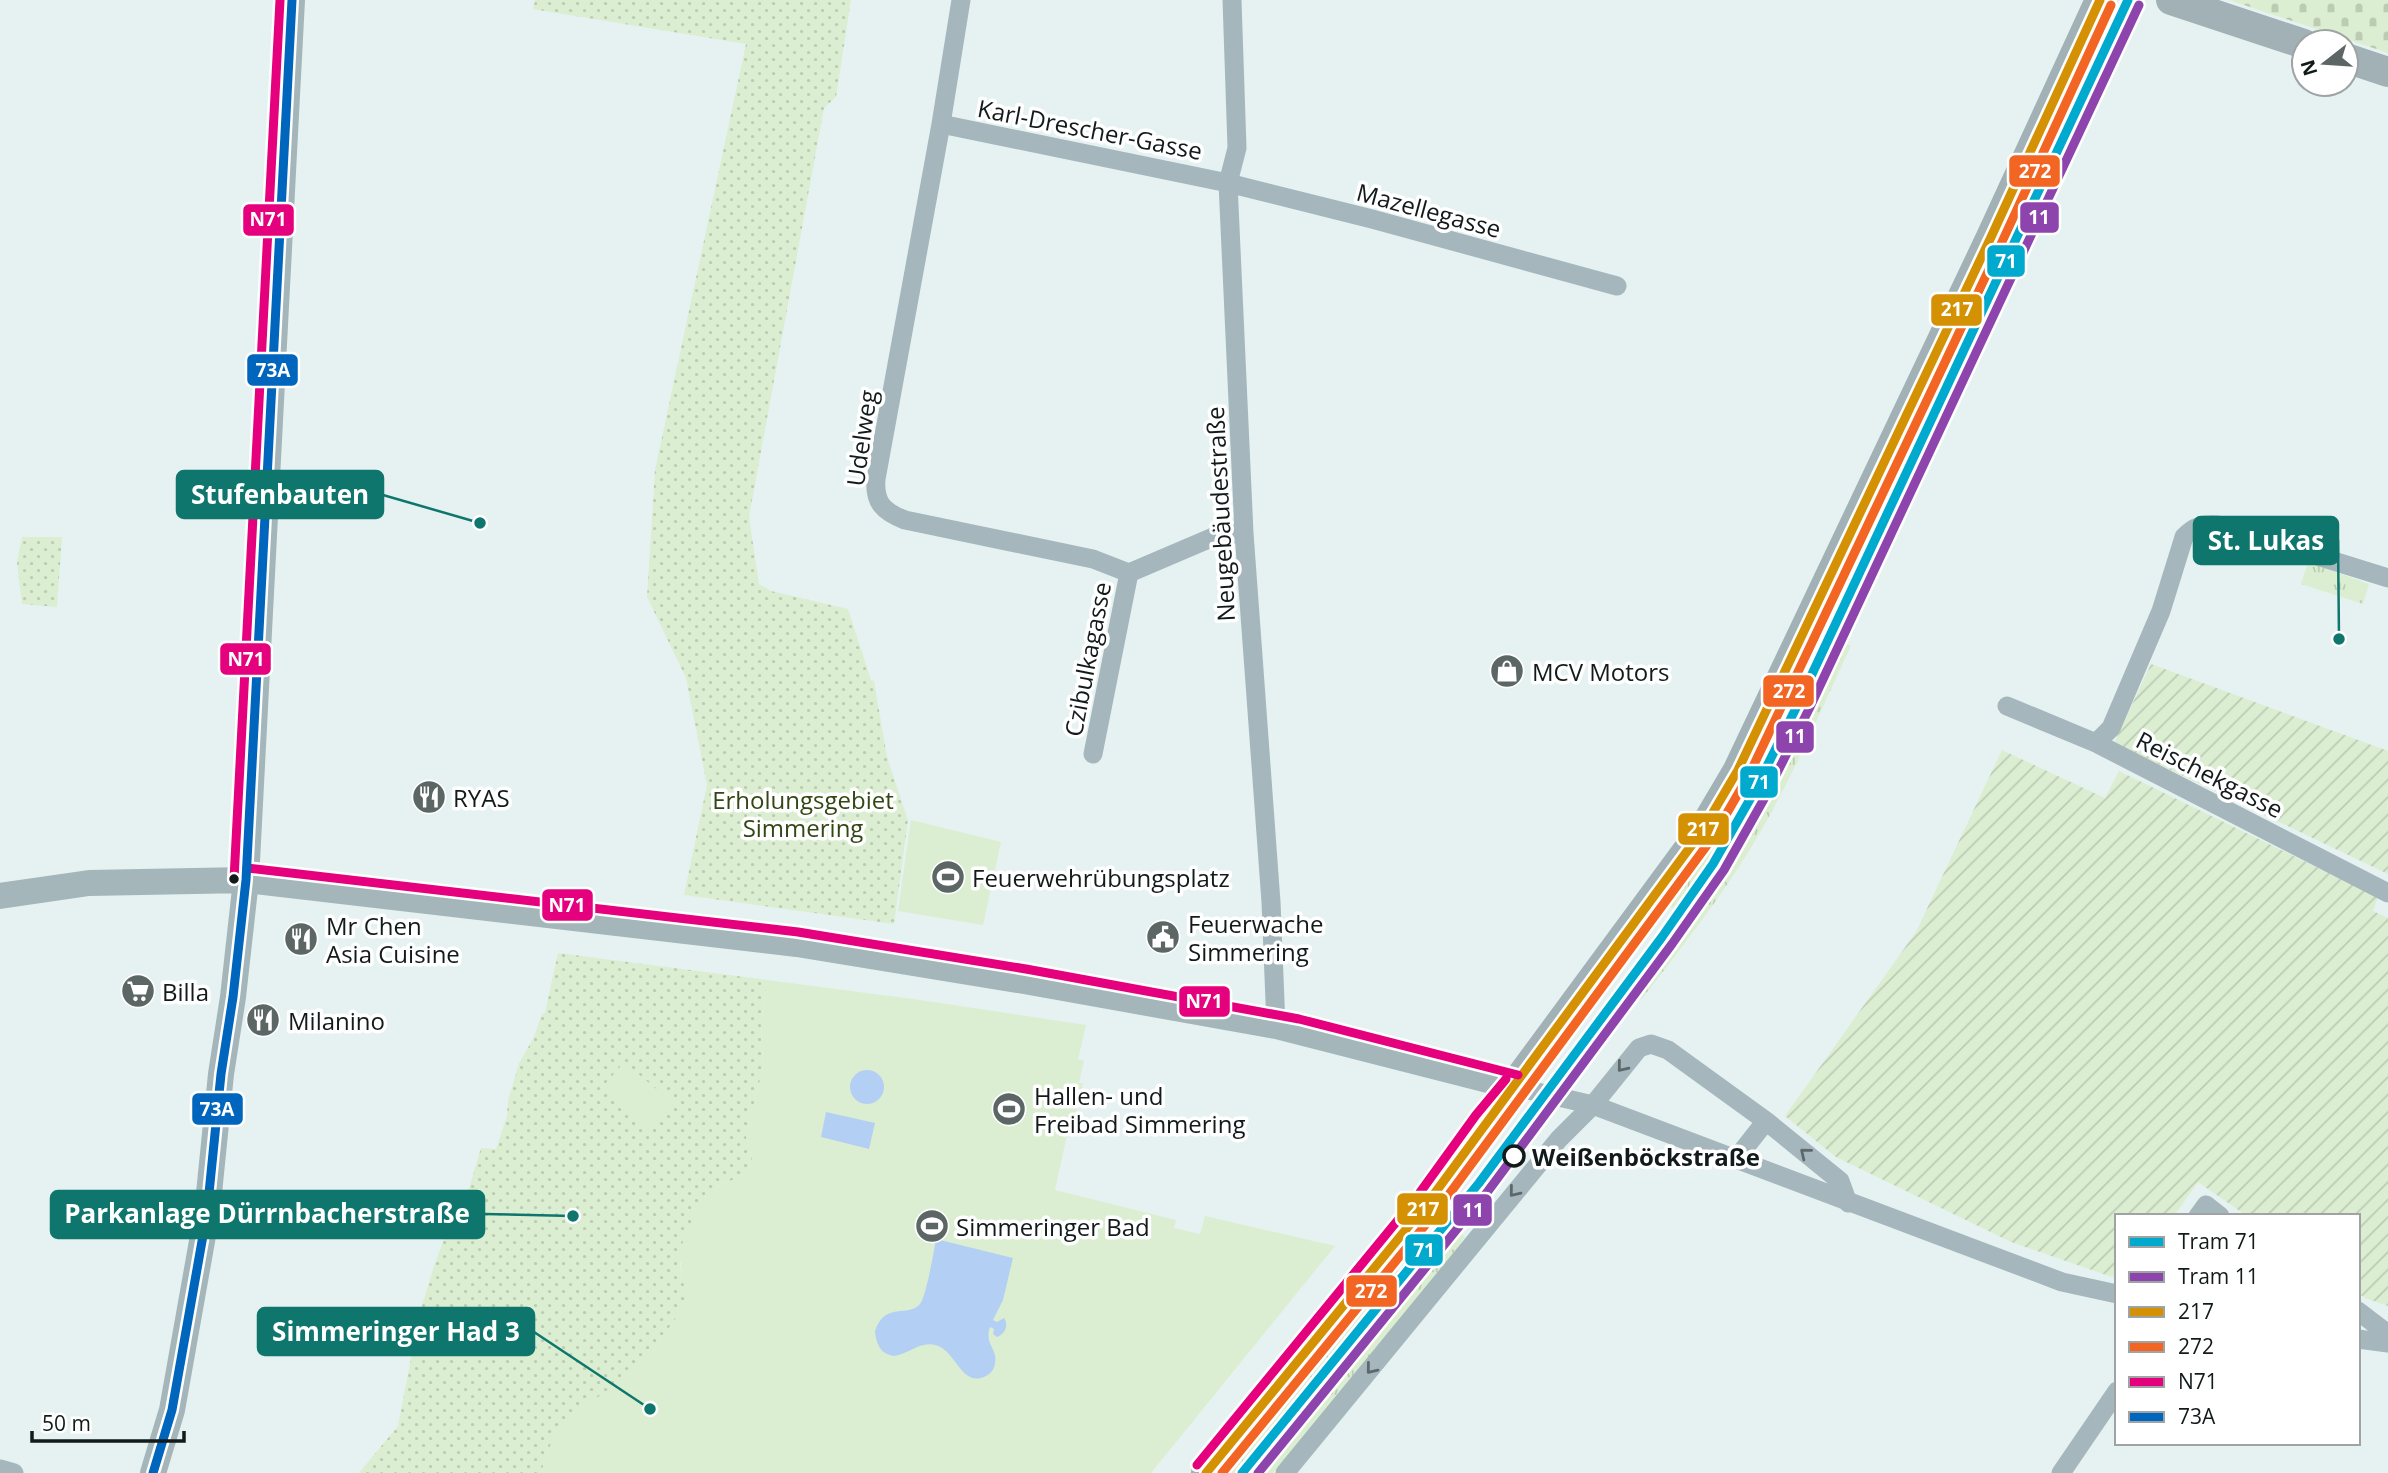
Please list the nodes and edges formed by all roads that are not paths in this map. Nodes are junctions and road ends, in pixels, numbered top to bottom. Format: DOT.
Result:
graph roads {
  1 [pos="292,0"];
  2 [pos="961,0"];
  3 [pos="1232,0"];
  4 [pos="2100,0"];
  5 [pos="2171,0"];
  6 [pos="2290,39"];
  7 [pos="2360,63"];
  8 [pos="2388,72"];
  9 [pos="941,124"];
  10 [pos="1228,183"];
  11 [pos="1617,286"];
  12 [pos="1244,533"];
  13 [pos="1129,573"];
  14 [pos="2388,578"];
  15 [pos="2007,706"];
  16 [pos="2096,743"];
  17 [pos="1093,754"];
  18 [pos="246,880"];
  19 [pos="2388,893"];
  20 [pos="0,896"];
  21 [pos="1276,1026"];
  22 [pos="1515,1087"];
  23 [pos="1592,1105"];
  24 [pos="1766,1121"];
  25 [pos="1736,1159"];
  26 [pos="1848,1203"];
  27 [pos="2199,1214"];
  28 [pos="2217,1214"];
  29 [pos="2115,1294"];
  30 [pos="2360,1313"];
  31 [pos="2388,1334"];
  32 [pos="2360,1339"];
  33 [pos="2388,1343"];
  34 [pos="2115,1394"];
  35 [pos="0,1469"];
  36 [pos="14,1473"];
  37 [pos="153,1473"];
  38 [pos="1206,1473"];
  39 [pos="1285,1473"];
  40 [pos="2061,1473"];
  1 -- 18 [label="main road"];
  2 -- 9 [label="street, Udelweg"];
  3 -- 10 [label="street, Neugebäudestraße"];
  4 -- 22 [label="main road"];
  5 -- 6 [label="main road"];
  7 -- 8 [label="main road"];
  9 -- 10 [label="street, Karl-Drescher-Gasse"];
  9 -- 13 [label="street, Udelweg"];
  10 -- 11 [label="street, Mazellegasse"];
  10 -- 12 [label="street, Neugebäudestraße"];
  12 -- 13 [label="street"];
  12 -- 21 [label="street, Neugebäudestraße"];
  13 -- 17 [label="street, Czibulkagasse"];
  14 -- 16 [label="street"];
  15 -- 16 [label="street, Reischekgasse"];
  16 -- 19 [label="street, Reischekgasse"];
  18 -- 20 [label="main road"];
  18 -- 21 [label="main road"];
  18 -- 37 [label="main road"];
  21 -- 22 [label="main road"];
  22 -- 23 [label="street"];
  22 -- 38 [label="main road"];
  24 -- 23 [label="street, one-way"];
  23 -- 25 [label="street"];
  23 -- 39 [label="street, one-way"];
  24 -- 25 [label="street"];
  26 -- 24 [label="street, one-way"];
  25 -- 26 [label="street"];
  26 -- 29 [label="street"];
  27 -- 28 [label="street"];
  30 -- 31 [label="street"];
  32 -- 33 [label="street"];
  34 -- 40 [label="street"];
  35 -- 36 [label="street"];
}
